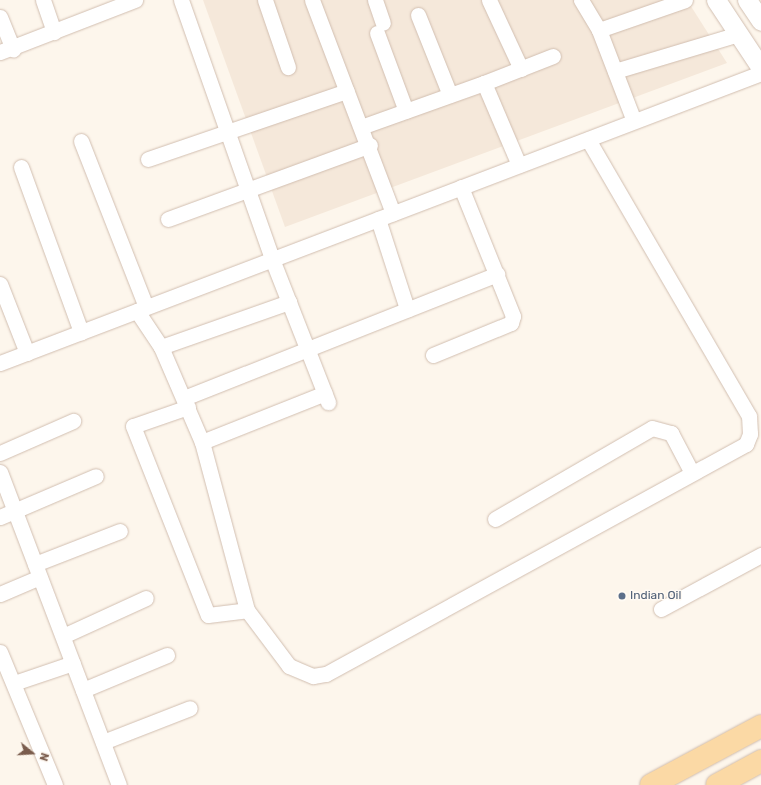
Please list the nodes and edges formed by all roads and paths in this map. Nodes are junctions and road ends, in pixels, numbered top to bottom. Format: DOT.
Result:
graph roads {
  1 [pos="42,0"];
  2 [pos="136,0"];
  3 [pos="181,0"];
  4 [pos="265,0"];
  5 [pos="312,0"];
  6 [pos="375,0"];
  7 [pos="489,0"];
  8 [pos="581,0"];
  9 [pos="686,0"];
  10 [pos="716,0"];
  11 [pos="747,0"];
  12 [pos="100,5"];
  13 [pos="418,15"];
  14 [pos="0,17"];
  15 [pos="761,21"];
  16 [pos="599,30"];
  17 [pos="54,32"];
  18 [pos="738,34"];
  19 [pos="6,51"];
  20 [pos="553,56"];
  21 [pos="288,67"];
  22 [pos="761,68"];
  23 [pos="521,69"];
  24 [pos="615,71"];
  25 [pos="761,73"];
  26 [pos="484,83"];
  27 [pos="347,91"];
  28 [pos="450,95"];
  29 [pos="406,111"];
  30 [pos="634,121"];
  31 [pos="361,127"];
  32 [pos="227,132"];
  33 [pos="588,139"];
  34 [pos="81,141"];
  35 [pos="370,146"];
  36 [pos="148,160"];
  37 [pos="519,165"];
  38 [pos="20,167"];
  39 [pos="461,187"];
  40 [pos="248,190"];
  41 [pos="393,213"];
  42 [pos="378,218"];
  43 [pos="168,219"];
  44 [pos="272,259"];
  45 [pos="497,274"];
  46 [pos="0,284"];
  47 [pos="289,302"];
  48 [pos="141,309"];
  49 [pos="407,309"];
  50 [pos="81,332"];
  51 [pos="161,347"];
  52 [pos="307,349"];
  53 [pos="27,353"];
  54 [pos="433,355"];
  55 [pos="0,363"];
  56 [pos="186,402"];
  57 [pos="73,421"];
  58 [pos="202,442"];
  59 [pos="0,453"];
  60 [pos="692,474"];
  61 [pos="96,476"];
  62 [pos="1,478"];
  63 [pos="14,510"];
  64 [pos="0,517"];
  65 [pos="495,519"];
  66 [pos="120,531"];
  67 [pos="761,555"];
  68 [pos="38,571"];
  69 [pos="0,594"];
  70 [pos="146,598"];
  71 [pos="661,609"];
  72 [pos="247,610"];
  73 [pos="62,636"];
  74 [pos="0,652"];
  75 [pos="167,655"];
  76 [pos="73,663"];
  77 [pos="14,683"];
  78 [pos="83,690"];
  79 [pos="190,708"];
  80 [pos="761,726"];
  81 [pos="103,742"];
  82 [pos="761,761"];
  83 [pos="55,785"];
  84 [pos="119,785"];
  85 [pos="651,785"];
  86 [pos="717,785"];
  1 -- 17 [label="street"];
  2 -- 12 [label="street"];
  3 -- 32 [label="street"];
  4 -- 21 [label="street"];
  5 -- 27 [label="street"];
  6 -- 29 [label="street"];
  7 -- 23 [label="street"];
  8 -- 16 [label="street"];
  9 -- 16 [label="street"];
  10 -- 18 [label="street"];
  11 -- 15 [label="street"];
  12 -- 17 [label="street"];
  13 -- 28 [label="street"];
  14 -- 19 [label="street"];
  16 -- 24 [label="street"];
  17 -- 19 [label="street"];
  18 -- 22 [label="street"];
  18 -- 24 [label="street"];
  20 -- 23 [label="street"];
  23 -- 26 [label="street"];
  24 -- 30 [label="street"];
  25 -- 30 [label="street"];
  26 -- 28 [label="street"];
  26 -- 37 [label="street"];
  27 -- 31 [label="street"];
  27 -- 32 [label="street"];
  28 -- 29 [label="street"];
  29 -- 31 [label="street"];
  30 -- 33 [label="street"];
  31 -- 35 [label="street"];
  32 -- 36 [label="street"];
  32 -- 40 [label="street"];
  33 -- 37 [label="street"];
  33 -- 60 [label="street"];
  34 -- 48 [label="street"];
  35 -- 40 [label="street"];
  35 -- 41 [label="street"];
  37 -- 39 [label="street"];
  38 -- 50 [label="street"];
  39 -- 41 [label="street"];
  39 -- 45 [label="street"];
  40 -- 43 [label="street"];
  40 -- 44 [label="street"];
  41 -- 42 [label="street"];
  42 -- 44 [label="street"];
  42 -- 49 [label="street"];
  44 -- 47 [label="street"];
  44 -- 48 [label="street"];
  45 -- 49 [label="street"];
  45 -- 54 [label="street"];
  46 -- 53 [label="street"];
  47 -- 51 [label="street"];
  47 -- 52 [label="street"];
  48 -- 50 [label="street"];
  48 -- 51 [label="street"];
  49 -- 52 [label="street"];
  50 -- 53 [label="street"];
  51 -- 56 [label="street"];
  52 -- 56 [label="street"];
  52 -- 58 [label="street"];
  53 -- 55 [label="street"];
  56 -- 58 [label="street"];
  56 -- 72 [label="street"];
  57 -- 59 [label="street"];
  58 -- 72 [label="street"];
  60 -- 65 [label="street"];
  60 -- 72 [label="street"];
  61 -- 63 [label="street"];
  62 -- 63 [label="street"];
  63 -- 64 [label="street"];
  63 -- 68 [label="street"];
  66 -- 68 [label="street"];
  67 -- 71 [label="street"];
  68 -- 69 [label="street"];
  68 -- 73 [label="street"];
  70 -- 73 [label="street"];
  73 -- 76 [label="street"];
  74 -- 77 [label="street"];
  75 -- 78 [label="street"];
  76 -- 77 [label="street"];
  76 -- 78 [label="street"];
  77 -- 83 [label="street"];
  78 -- 81 [label="street"];
  79 -- 81 [label="street"];
  80 -- 85 [label="main road"];
  81 -- 84 [label="street"];
  82 -- 86 [label="main road"];
}
